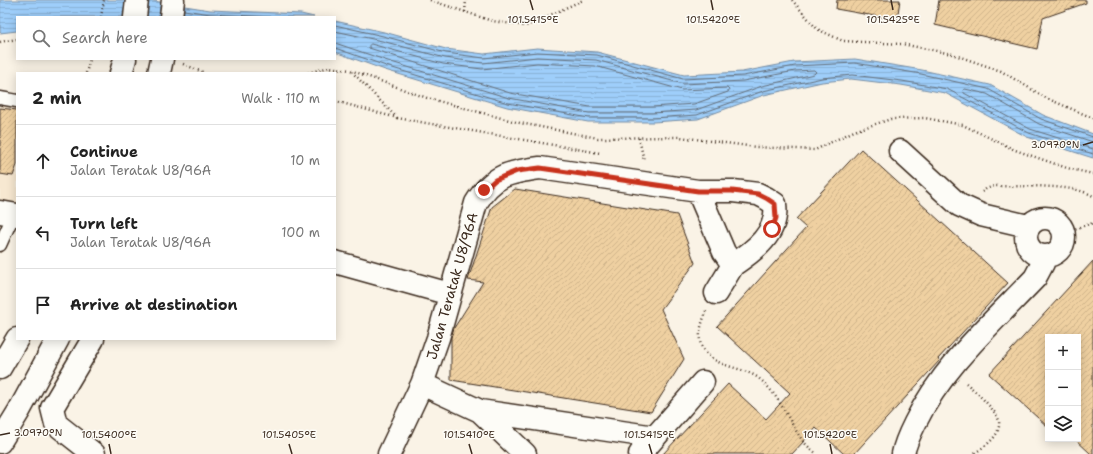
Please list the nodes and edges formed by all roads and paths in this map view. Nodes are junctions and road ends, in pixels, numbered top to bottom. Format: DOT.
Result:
graph roads {
  1 [pos="104,0"];
  2 [pos="137,0"];
  3 [pos="173,0"];
  4 [pos="430,0"];
  5 [pos="466,0"];
  6 [pos="583,0"];
  7 [pos="792,0"];
  8 [pos="465,12"];
  9 [pos="101,16"];
  10 [pos="135,16"];
  11 [pos="171,16"];
  12 [pos="16,39"];
  13 [pos="0,42"];
  14 [pos="90,60"];
  15 [pos="125,60"];
  16 [pos="170,60"];
  17 [pos="350,70"];
  18 [pos="86,72"];
  19 [pos="121,72"];
  20 [pos="160,72"];
  21 [pos="202,72"];
  22 [pos="312,72"];
  23 [pos="0,98"];
  24 [pos="16,101"];
  25 [pos="336,101"];
  26 [pos="397,118"];
  27 [pos="1093,118"];
  28 [pos="639,138"];
  29 [pos="900,151"];
  30 [pos="605,154"];
  31 [pos="636,159"];
  32 [pos="644,161"];
  33 [pos="652,162"];
  34 [pos="1093,174"];
  35 [pos="698,191"];
  36 [pos="1093,196"];
  37 [pos="970,211"];
  38 [pos="10,213"];
  39 [pos="1093,223"];
  40 [pos="1028,226"];
  41 [pos="1064,232"];
  42 [pos="0,246"];
  43 [pos="1044,256"];
  44 [pos="336,262"];
  45 [pos="733,265"];
  46 [pos="716,293"];
  47 [pos="450,294"];
  48 [pos="16,340"];
  49 [pos="57,340"];
  50 [pos="91,340"];
  51 [pos="0,368"];
  52 [pos="950,368"];
  53 [pos="703,382"];
  54 [pos="422,384"];
  55 [pos="480,411"];
  56 [pos="655,437"];
  57 [pos="0,442"];
  58 [pos="94,454"];
  59 [pos="388,454"];
  60 [pos="525,454"];
  61 [pos="640,454"];
  62 [pos="817,454"];
  63 [pos="903,454"];
  64 [pos="973,454"];
  1 -- 9 [label="path"];
  2 -- 10 [label="street"];
  3 -- 11 [label="street"];
  4 -- 8 [label="path"];
  5 -- 8 [label="path"];
  6 -- 8 [label="path"];
  7 -- 27 [label="path"];
  12 -- 13 [label="path"];
  14 -- 18 [label="path"];
  15 -- 19 [label="street"];
  16 -- 20 [label="street"];
  16 -- 21 [label="path"];
  17 -- 22 [label="path"];
  17 -- 26 [label="path"];
  17 -- 28 [label="path"];
  23 -- 24 [label="lane"];
  25 -- 26 [label="path"];
  26 -- 30 [label="path"];
  28 -- 32 [label="path"];
  28 -- 34 [label="path"];
  29 -- 37 [label="street"];
  31 -- 32 [label="path"];
  32 -- 33 [label="path"];
  35 -- 45 [label="street"];
  35 -- 45 [label="street, Jalan Teratak U8/96A"];
  35 -- 47 [label="street, Jalan Teratak U8/96A"];
  36 -- 37 [label="path"];
  37 -- 40 [label="street"];
  38 -- 42 [label="lane"];
  39 -- 41 [label="path"];
  40 -- 41 [label="street"];
  40 -- 43 [label="street"];
  41 -- 43 [label="street"];
  43 -- 52 [label="street"];
  44 -- 47 [label="street"];
  45 -- 46 [label="street, Jalan Teratak U8/96A"];
  46 -- 62 [label="path"];
  47 -- 54 [label="street, Jalan Teratak U8/96A"];
  48 -- 51 [label="street"];
  49 -- 57 [label="street"];
  50 -- 58 [label="street"];
  52 -- 63 [label="street"];
  52 -- 64 [label="path"];
  53 -- 56 [label="street"];
  54 -- 55 [label="street"];
  54 -- 59 [label="street, Jalan Teratak U8/96A"];
  55 -- 56 [label="street"];
  55 -- 60 [label="street"];
  56 -- 61 [label="street"];
}
